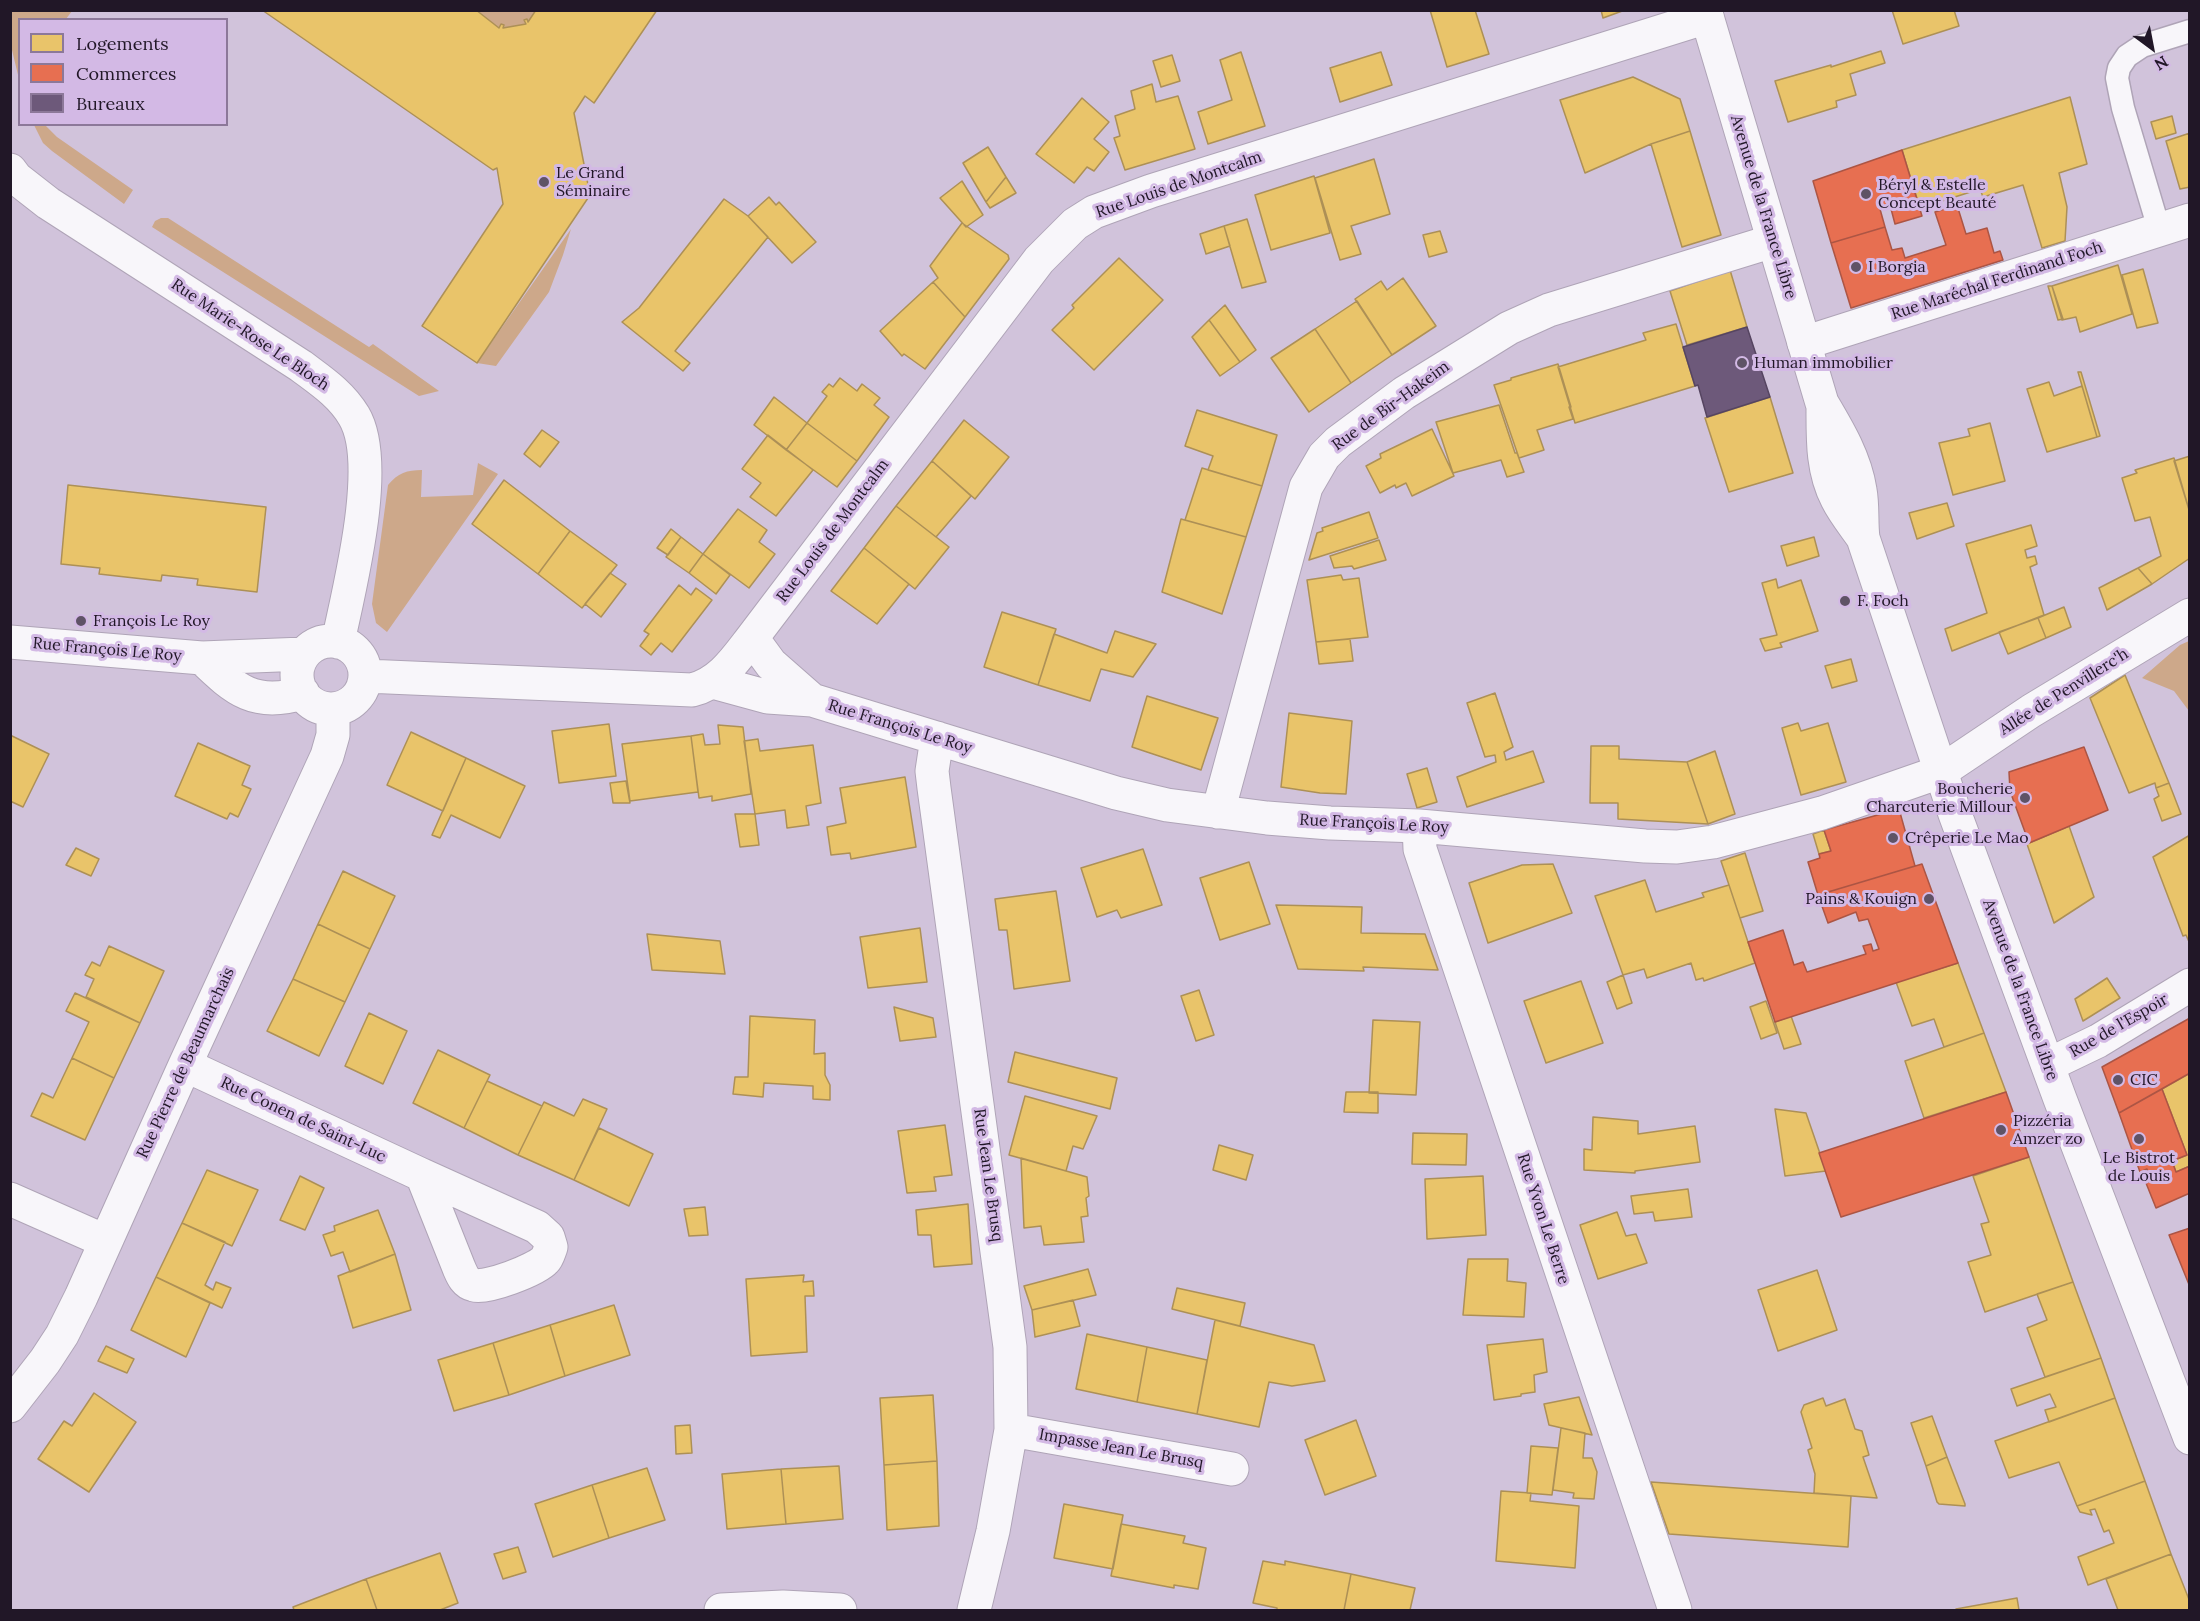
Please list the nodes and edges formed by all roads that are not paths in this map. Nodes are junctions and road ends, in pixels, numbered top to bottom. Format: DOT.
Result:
graph roads {
  1 [pos="1706,14"];
  2 [pos="2190,31"];
  3 [pos="10,170"];
  4 [pos="2190,220"];
  5 [pos="2158,229"];
  6 [pos="1773,241"];
  7 [pos="1804,343"];
  8 [pos="2190,615"];
  9 [pos="752,638"];
  10 [pos="10,642"];
  11 [pos="338,642"];
  12 [pos="304,654"];
  13 [pos="202,658"];
  14 [pos="365,676"];
  15 [pos="712,682"];
  16 [pos="303,693"];
  17 [pos="812,700"];
  18 [pos="333,709"];
  19 [pos="936,738"];
  20 [pos="1940,772"];
  21 [pos="1218,812"];
  22 [pos="1419,826"];
  23 [pos="2190,985"];
  24 [pos="185,1065"];
  25 [pos="2048,1065"];
  26 [pos="422,1175"];
  27 [pos="10,1199"];
  28 [pos="105,1241"];
  29 [pos="10,1406"];
  30 [pos="1011,1430"];
  31 [pos="2190,1438"];
  32 [pos="1232,1469"];
  33 [pos="721,1611"];
  34 [pos="840,1611"];
  35 [pos="974,1611"];
  36 [pos="1675,1611"];
  1 -- 6 [label="street, Avenue de la France Libre"];
  1 -- 9 [label="street, Rue Louis de Montcalm"];
  2 -- 5 [label="lane"];
  3 -- 11 [label="street, Rue Marie-Rose Le Bloch"];
  4 -- 5 [label="street, Rue Maréchal Ferdinand Foch"];
  5 -- 7 [label="street, Rue Maréchal Ferdinand Foch"];
  6 -- 7 [label="street, Avenue de la France Libre"];
  6 -- 21 [label="street, Rue de Bir-Hakeim"];
  7 -- 20 [label="street, Avenue de la France Libre"];
  8 -- 20 [label="street, Allée de Penvillerc'h"];
  9 -- 15 [label="street, Rue Louis de Montcalm"];
  9 -- 17 [label="street, Rue François Le Roy"];
  10 -- 13 [label="street, Rue François Le Roy"];
  11 -- 12 [label="street"];
  11 -- 14 [label="street"];
  12 -- 13 [label="street, Rue François Le Roy"];
  12 -- 16 [label="street"];
  13 -- 16 [label="street, Rue François Le Roy"];
  14 -- 15 [label="street"];
  14 -- 18 [label="street"];
  15 -- 17 [label="street, Rue François Le Roy"];
  16 -- 18 [label="street"];
  17 -- 19 [label="street, Rue François Le Roy"];
  18 -- 24 [label="street, Rue Pierre de Beaumarchais"];
  19 -- 21 [label="street, Rue François Le Roy"];
  19 -- 30 [label="street, Rue Jean Le Brusq"];
  20 -- 22 [label="street, Rue François Le Roy"];
  20 -- 25 [label="street, Avenue de la France Libre"];
  21 -- 22 [label="street, Rue François Le Roy"];
  22 -- 36 [label="street, Rue Yvon Le Berre"];
  23 -- 25 [label="street, Rue de l'Espoir"];
  24 -- 26 [label="street, Rue Conen de Saint-Luc"];
  24 -- 28 [label="street, Rue Pierre de Beaumarchais"];
  25 -- 31 [label="street, Avenue de la France Libre"];
  27 -- 28 [label="street"];
  28 -- 29 [label="street, Rue Pierre de Beaumarchais"];
  30 -- 32 [label="street, Impasse Jean Le Brusq"];
  30 -- 35 [label="street, Rue Jean Le Brusq"];
  33 -- 34 [label="street"];
}
